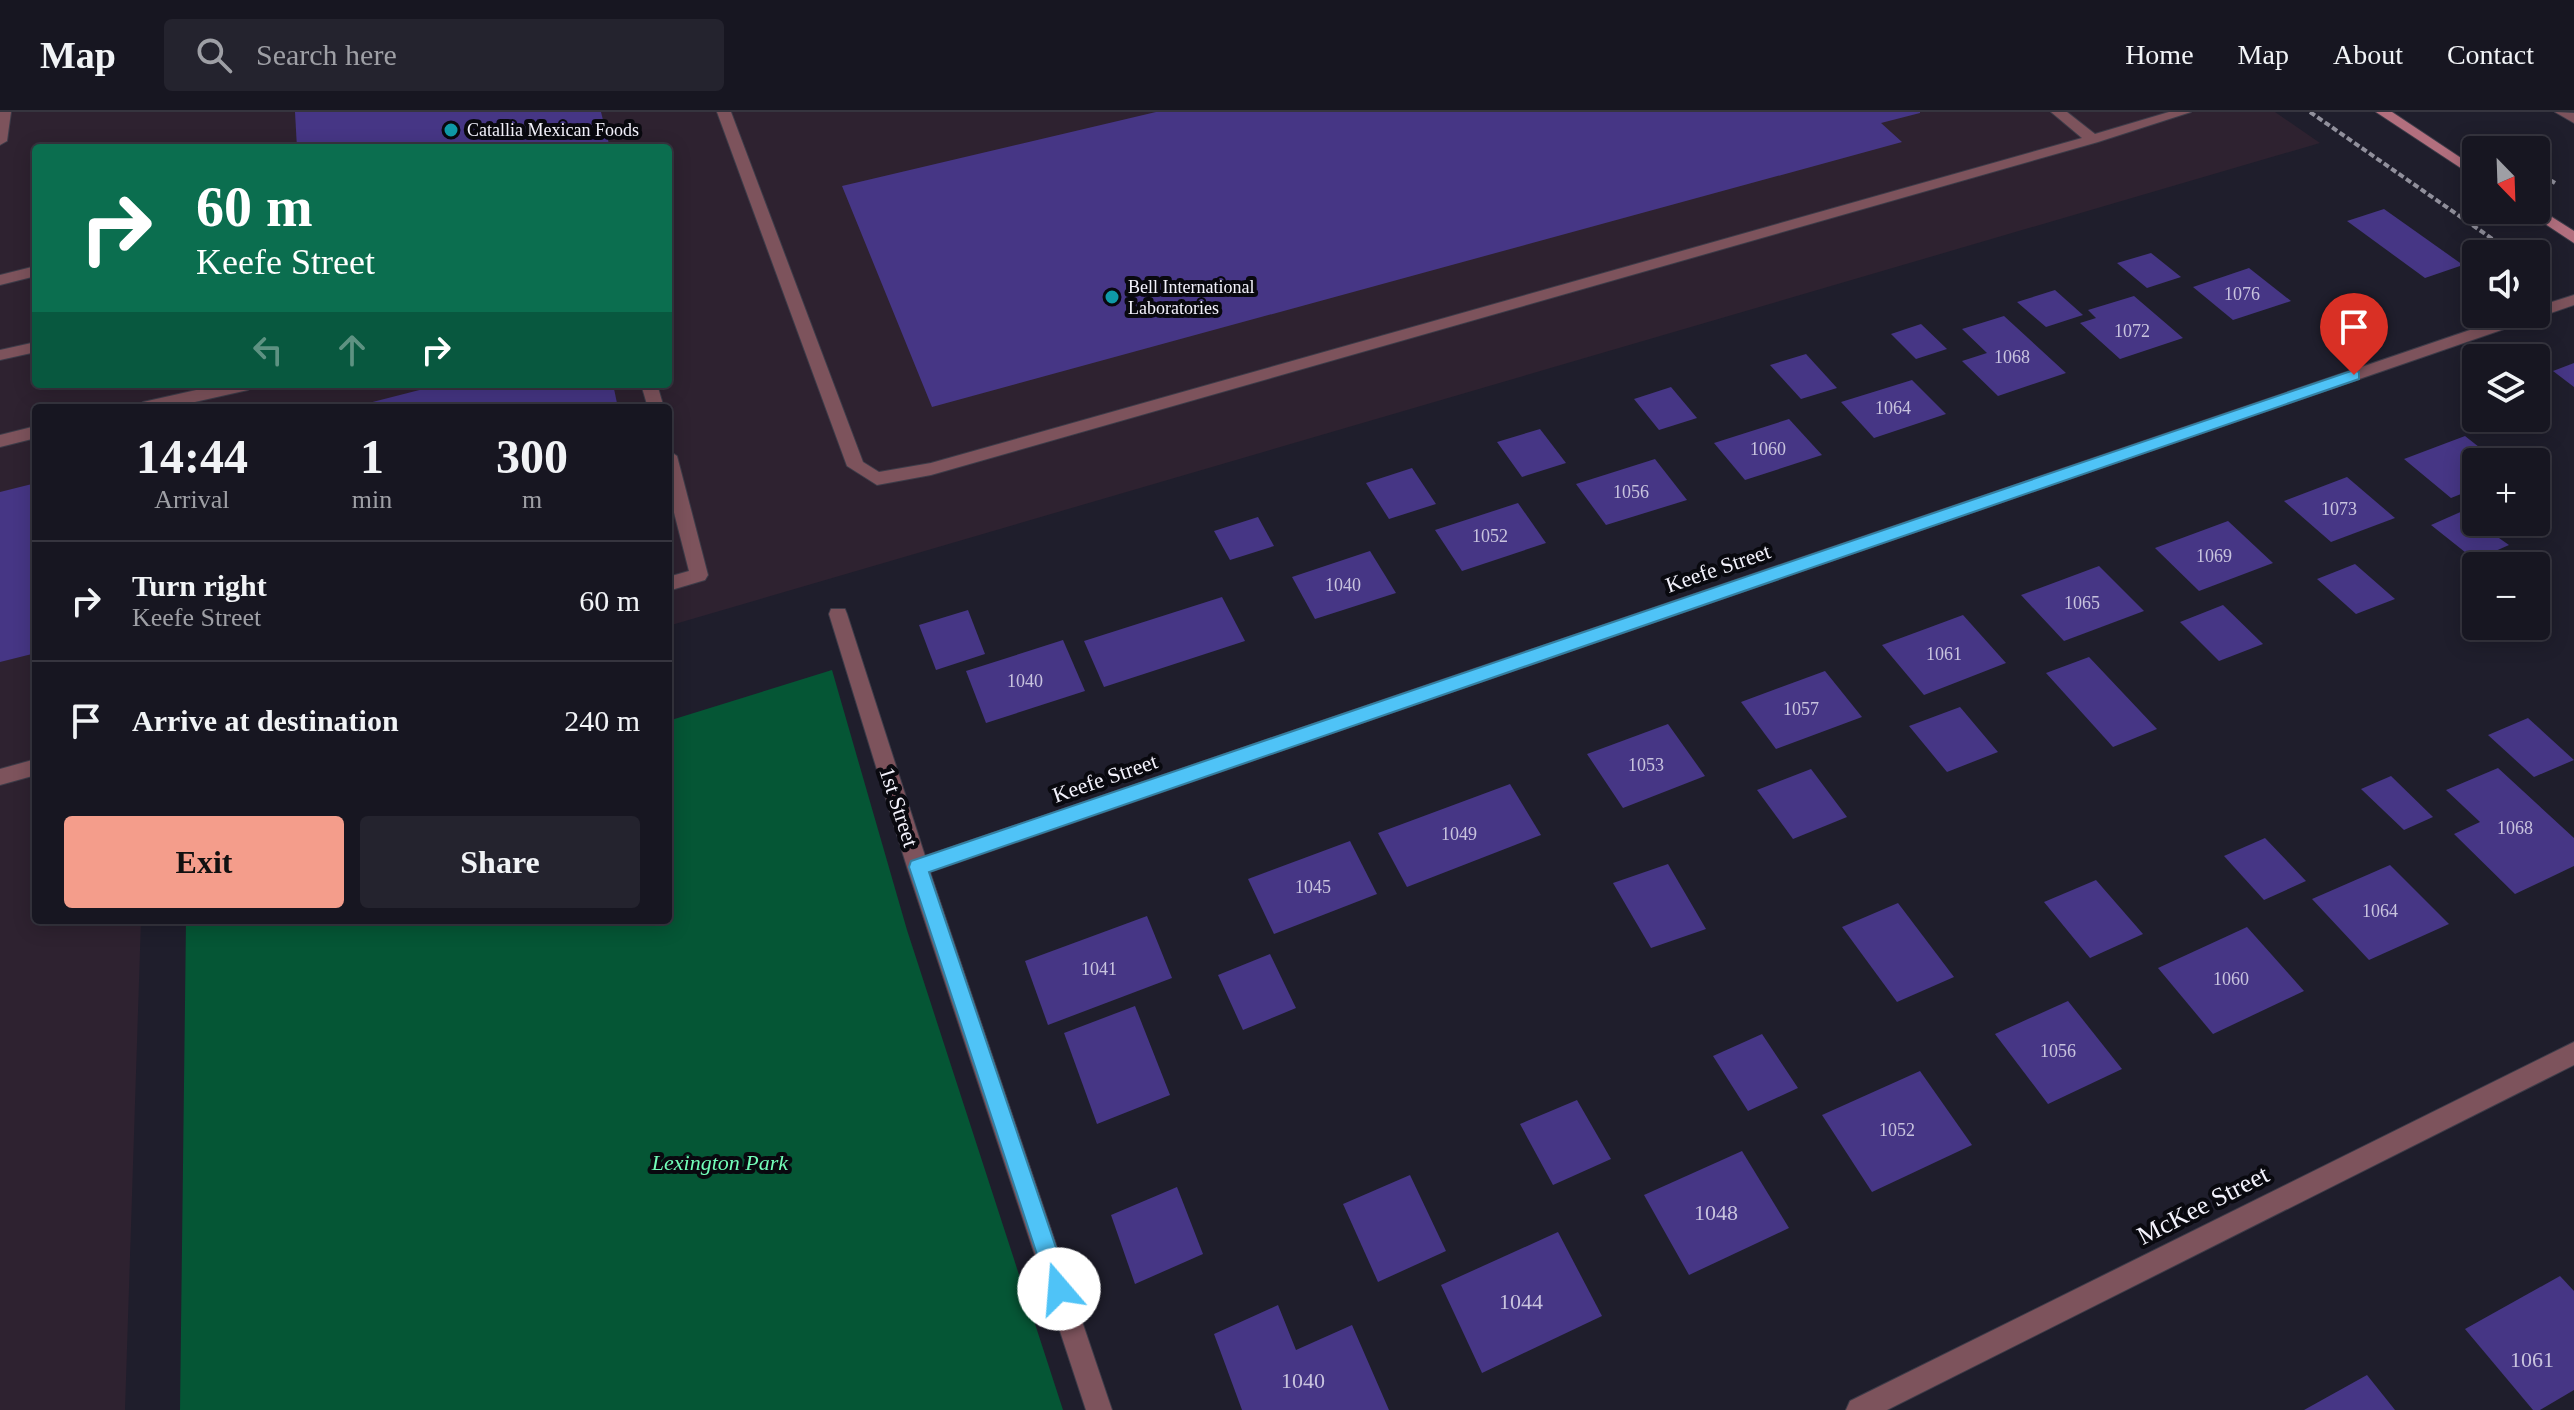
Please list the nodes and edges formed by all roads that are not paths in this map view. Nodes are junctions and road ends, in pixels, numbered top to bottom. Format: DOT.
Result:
graph roads {
  1 [pos="4,112"];
  2 [pos="724,112"];
  3 [pos="2058,112"];
  4 [pos="2184,112"];
  5 [pos="2383,112"];
  6 [pos="2562,112"];
  7 [pos="2574,119"];
  8 [pos="2093,139"];
  9 [pos="0,141"];
  10 [pos="2462,165"];
  11 [pos="2550,222"];
  12 [pos="2574,238"];
  13 [pos="32,272"];
  14 [pos="0,280"];
  15 [pos="2574,300"];
  16 [pos="2550,309"];
  17 [pos="2494,328"];
  18 [pos="32,348"];
  19 [pos="0,355"];
  20 [pos="230,388"];
  21 [pos="160,404"];
  22 [pos="32,433"];
  23 [pos="0,441"];
  24 [pos="672,471"];
  25 [pos="672,583"];
  26 [pos="838,614"];
  27 [pos="32,768"];
  28 [pos="0,777"];
  29 [pos="918,867"];
  30 [pos="2574,1053"];
  31 [pos="1099,1410"];
  32 [pos="1859,1410"];
  1 -- 9 [label="street"];
  2 -- 8 [label="street"];
  3 -- 8 [label="street"];
  4 -- 8 [label="street"];
  5 -- 10 [label="street"];
  6 -- 7 [label="street"];
  11 -- 12 [label="street"];
  13 -- 14 [label="street"];
  15 -- 16 [label="street, Keefe Street"];
  17 -- 29 [label="street, Keefe Street"];
  18 -- 19 [label="street"];
  20 -- 21 [label="street"];
  22 -- 23 [label="street"];
  24 -- 25 [label="street"];
  26 -- 29 [label="street, 1st Street"];
  27 -- 28 [label="street"];
  29 -- 31 [label="street, 1st Street"];
  30 -- 32 [label="street, McKee Street"];
}
